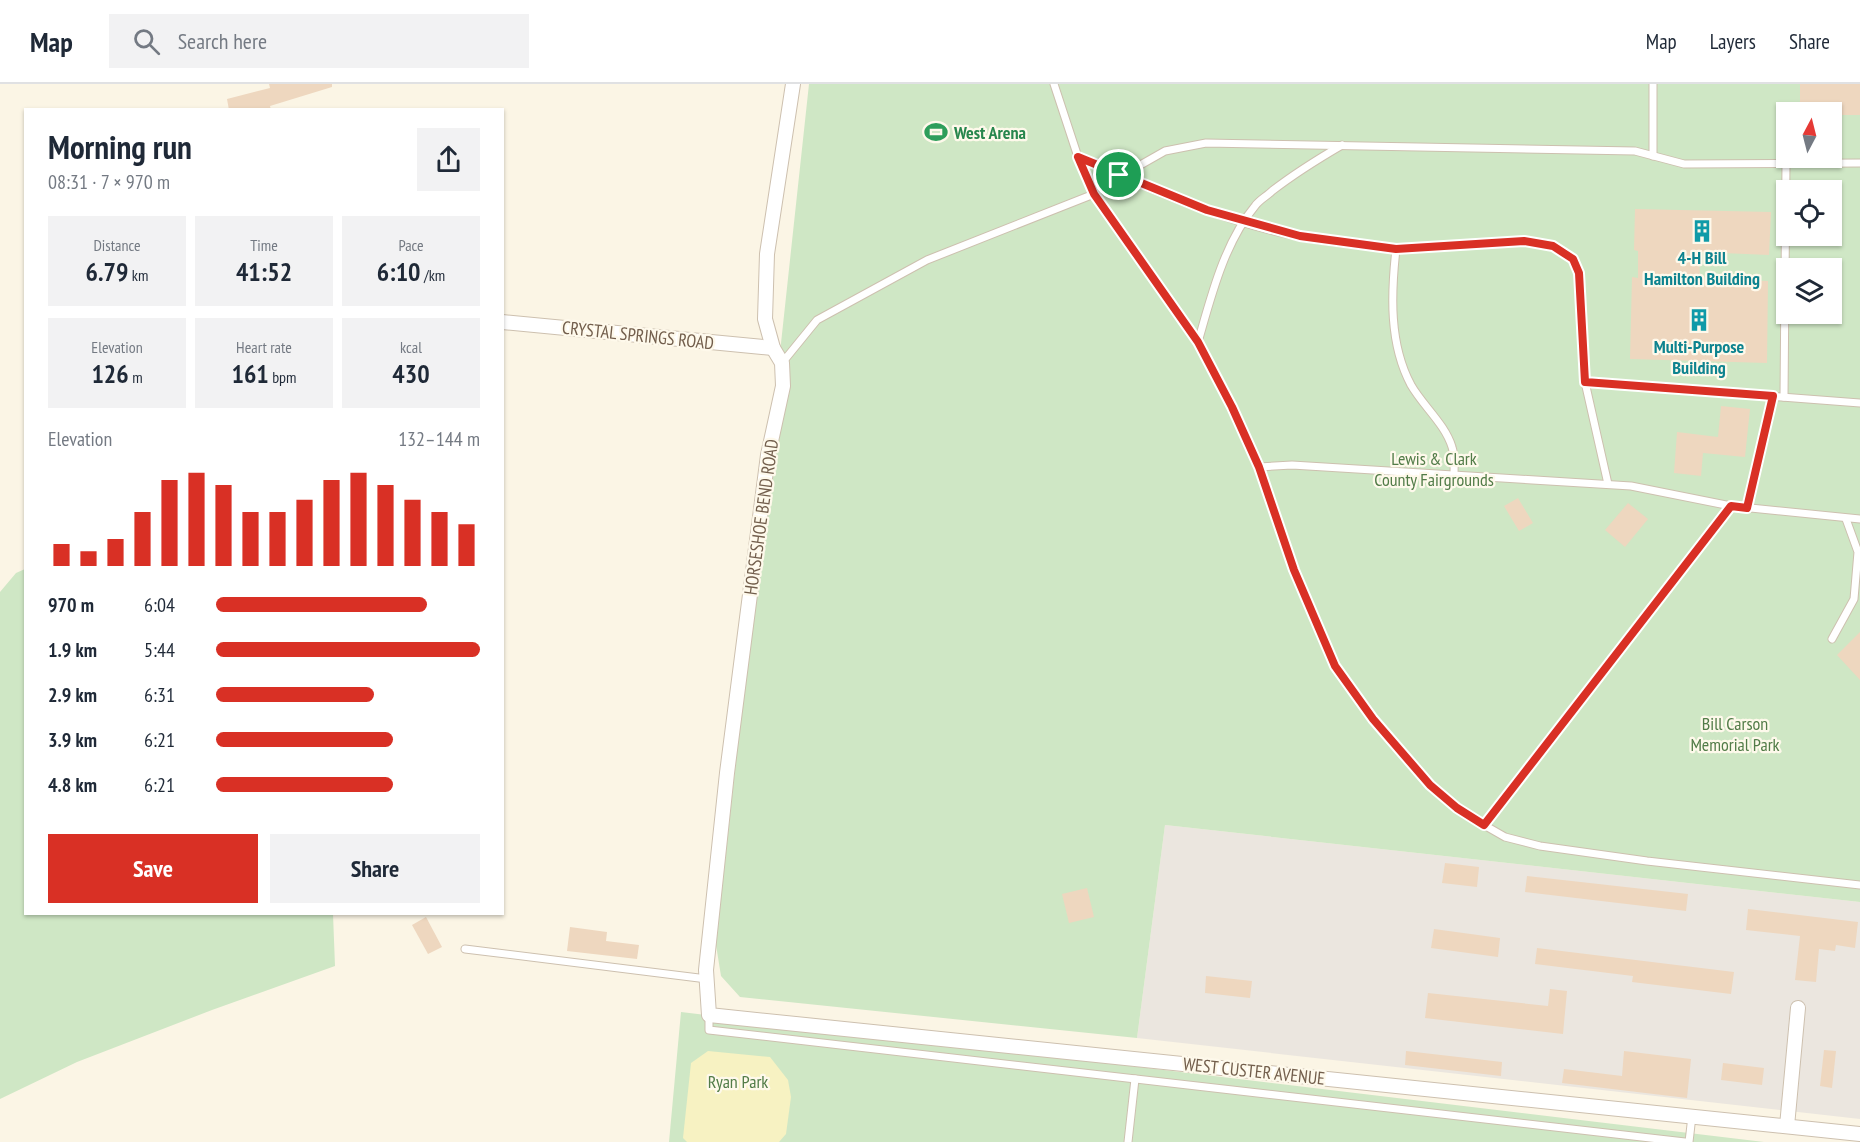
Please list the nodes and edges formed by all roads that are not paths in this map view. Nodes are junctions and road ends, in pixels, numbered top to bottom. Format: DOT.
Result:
graph roads {
  1 [pos="793,84"];
  2 [pos="1054,84"];
  3 [pos="1653,84"];
  4 [pos="1342,145"];
  5 [pos="1653,156"];
  6 [pos="1078,157"];
  7 [pos="1842,163"];
  8 [pos="1860,163"];
  9 [pos="1776,164"];
  10 [pos="1786,168"];
  11 [pos="1121,176"];
  12 [pos="1094,194"];
  13 [pos="1244,222"];
  14 [pos="1396,249"];
  15 [pos="504,322"];
  16 [pos="1198,342"];
  17 [pos="773,348"];
  18 [pos="782,363"];
  19 [pos="1585,382"];
  20 [pos="1773,396"];
  21 [pos="1784,397"];
  22 [pos="1860,403"];
  23 [pos="1259,467"];
  24 [pos="1454,475"];
  25 [pos="1608,484"];
  26 [pos="1731,506"];
  27 [pos="1747,508"];
  28 [pos="1846,519"];
  29 [pos="1860,519"];
  30 [pos="1832,639"];
  31 [pos="1484,825"];
  32 [pos="1860,885"];
  33 [pos="465,949"];
  34 [pos="707,979"];
  35 [pos="1798,1008"];
  36 [pos="709,1015"];
  37 [pos="1135,1079"];
  38 [pos="1692,1116"];
  39 [pos="1787,1126"];
  40 [pos="1860,1134"];
  41 [pos="1128,1142"];
  42 [pos="1687,1142"];
  1 -- 17 [label="street"];
  2 -- 6 [label="lane"];
  3 -- 5 [label="lane"];
  4 -- 5 [label="lane"];
  4 -- 11 [label="lane"];
  4 -- 13 [label="lane"];
  5 -- 9 [label="lane"];
  6 -- 11 [label="lane"];
  6 -- 12 [label="lane"];
  7 -- 8 [label="lane"];
  10 -- 21 [label="lane"];
  11 -- 13 [label="lane"];
  12 -- 16 [label="lane"];
  12 -- 18 [label="lane"];
  13 -- 14 [label="lane"];
  13 -- 16 [label="lane"];
  14 -- 19 [label="lane"];
  14 -- 24 [label="lane"];
  15 -- 17 [label="street, CRYSTAL SPRINGS ROAD"];
  16 -- 23 [label="lane"];
  17 -- 18 [label="street"];
  18 -- 34 [label="street, HORSESHOE BEND ROAD"];
  19 -- 20 [label="lane"];
  19 -- 25 [label="lane"];
  20 -- 21 [label="lane"];
  20 -- 27 [label="lane"];
  21 -- 22 [label="lane"];
  23 -- 24 [label="lane"];
  23 -- 31 [label="lane"];
  24 -- 25 [label="lane"];
  25 -- 26 [label="lane"];
  26 -- 27 [label="lane"];
  26 -- 31 [label="lane"];
  27 -- 28 [label="lane"];
  28 -- 29 [label="lane"];
  28 -- 30 [label="lane"];
  31 -- 32 [label="lane"];
  33 -- 34 [label="lane"];
  34 -- 36 [label="street"];
  35 -- 39 [label="street"];
  36 -- 37 [label="lane"];
  36 -- 38 [label="street, WEST CUSTER AVENUE"];
  37 -- 41 [label="lane"];
  37 -- 42 [label="lane"];
  38 -- 39 [label="street, WEST CUSTER AVENUE"];
  38 -- 42 [label="lane"];
  39 -- 40 [label="street, WEST CUSTER AVENUE"];
}
